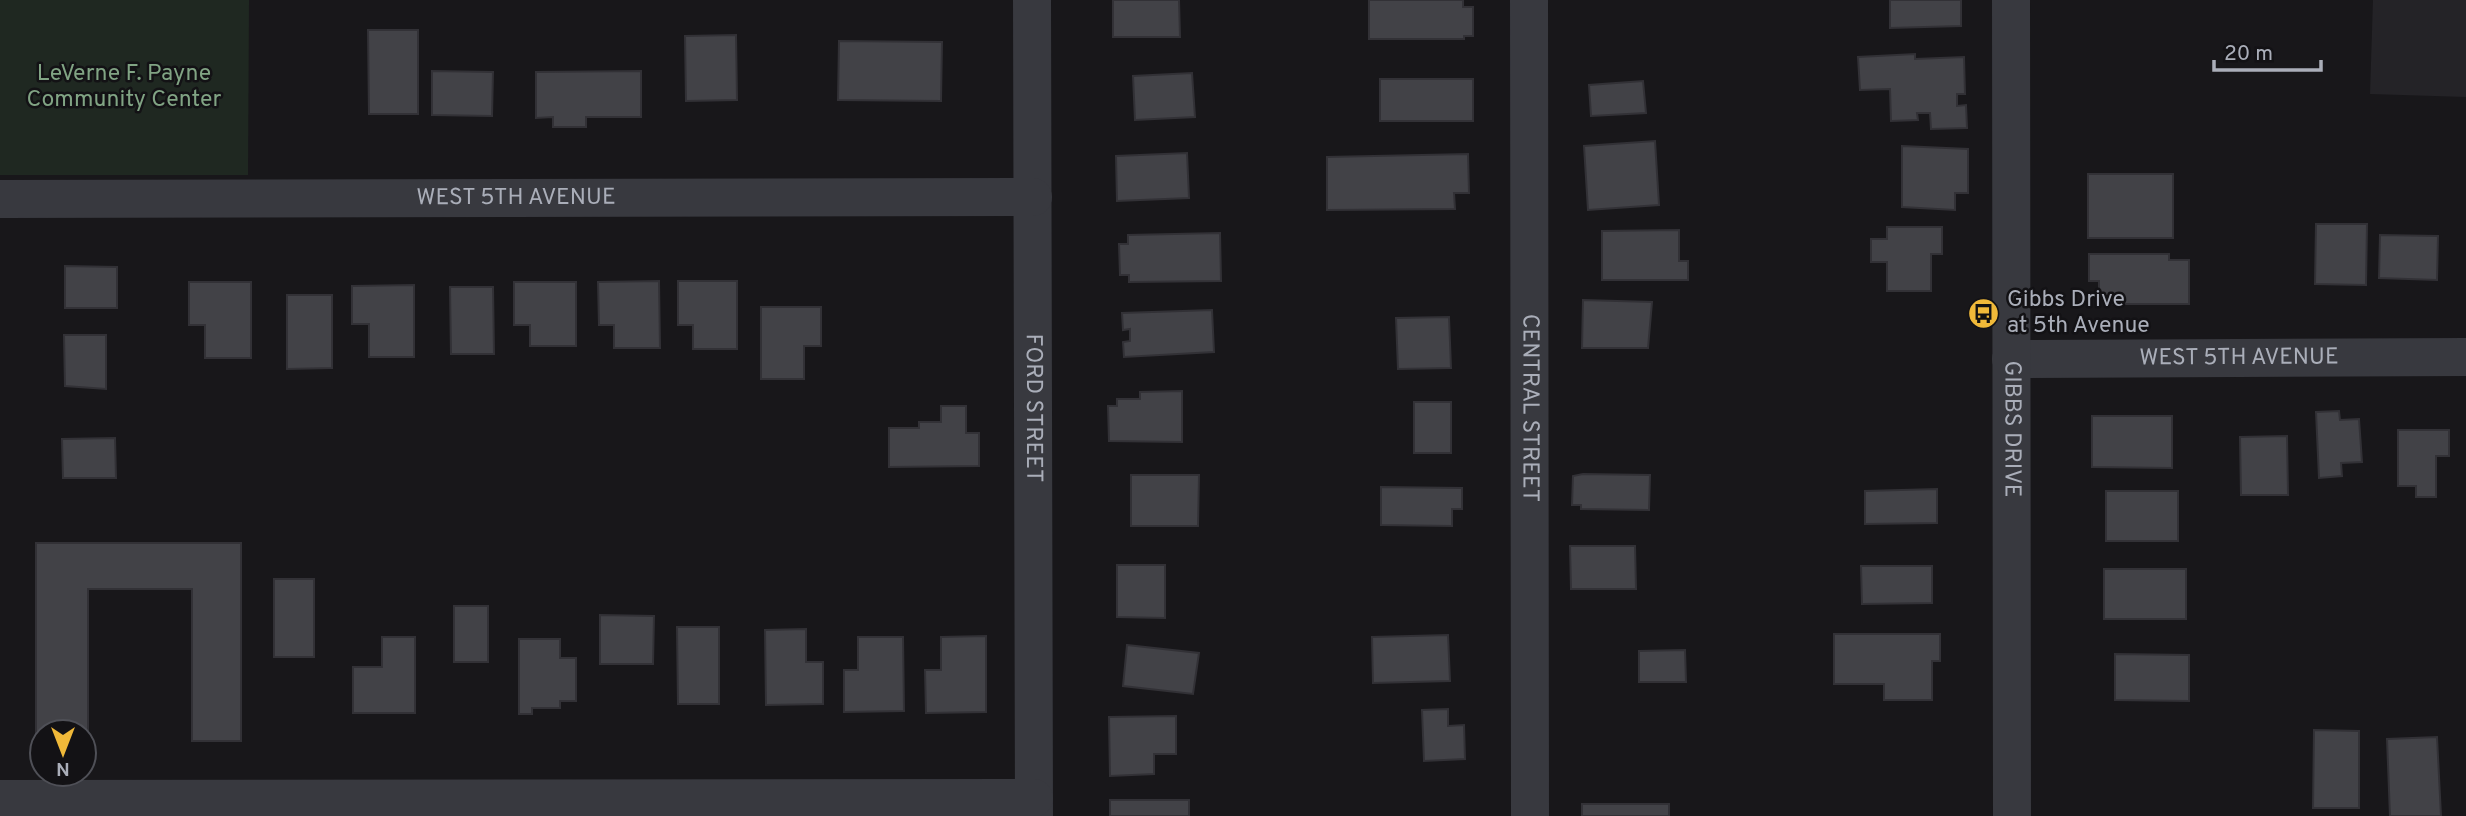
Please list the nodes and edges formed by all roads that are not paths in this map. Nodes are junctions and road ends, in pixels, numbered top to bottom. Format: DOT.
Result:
graph roads {
  1 [pos="1032,0"];
  2 [pos="1529,0"];
  3 [pos="2011,0"];
  4 [pos="1032,197"];
  5 [pos="0,199"];
  6 [pos="2466,357"];
  7 [pos="2011,359"];
  8 [pos="0,799"];
  9 [pos="1034,807"];
  10 [pos="1530,816"];
  11 [pos="2011,816"];
  1 -- 4 [label="street, FORD STREET"];
  2 -- 10 [label="street, CENTRAL STREET"];
  3 -- 7 [label="street, GIBBS DRIVE"];
  4 -- 5 [label="street, WEST 5TH AVENUE"];
  4 -- 9 [label="street, FORD STREET"];
  6 -- 7 [label="street, WEST 5TH AVENUE"];
  7 -- 11 [label="street, GIBBS DRIVE"];
  8 -- 9 [label="street"];
}
